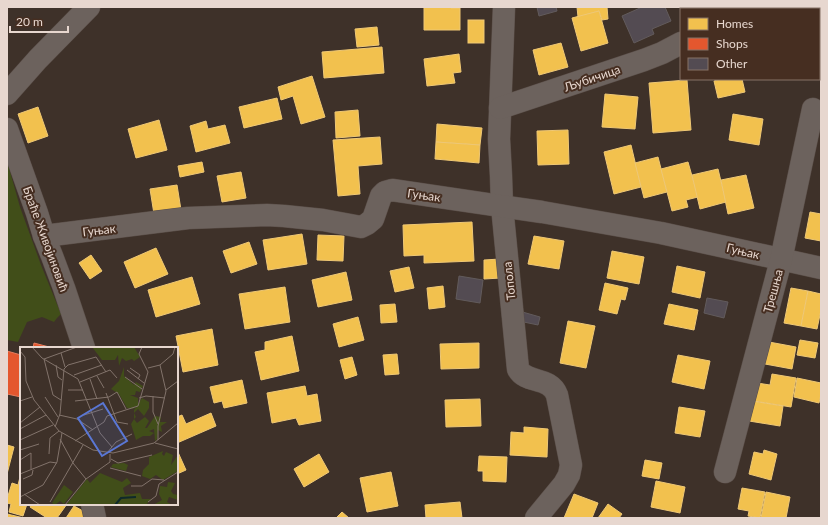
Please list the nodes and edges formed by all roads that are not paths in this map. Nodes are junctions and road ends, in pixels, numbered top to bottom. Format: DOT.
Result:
graph roads {
  1 [pos="89,7"];
  2 [pos="504,7"];
  3 [pos="680,44"];
  4 [pos="7,94"];
  5 [pos="500,108"];
  6 [pos="813,109"];
  7 [pos="7,129"];
  8 [pos="502,206"];
  9 [pos="44,236"];
  10 [pos="781,260"];
  11 [pos="821,268"];
  12 [pos="84,347"];
  13 [pos="725,472"];
  14 [pos="92,505"];
  15 [pos="95,518"];
  16 [pos="536,518"];
  1 -- 4 [label="street"];
  2 -- 5 [label="street, Топола"];
  3 -- 5 [label="street, Љубичица"];
  5 -- 8 [label="street, Топола"];
  6 -- 10 [label="street, Трешња"];
  7 -- 9 [label="street, Браће Живојиновић"];
  8 -- 9 [label="street, Гуњак"];
  8 -- 10 [label="street, Гуњак"];
  8 -- 16 [label="street, Топола"];
  9 -- 12 [label="street, Браће Живојиновић"];
  10 -- 11 [label="street, Гуњак"];
  10 -- 13 [label="street, Трешња"];
  14 -- 15 [label="street"];
}
